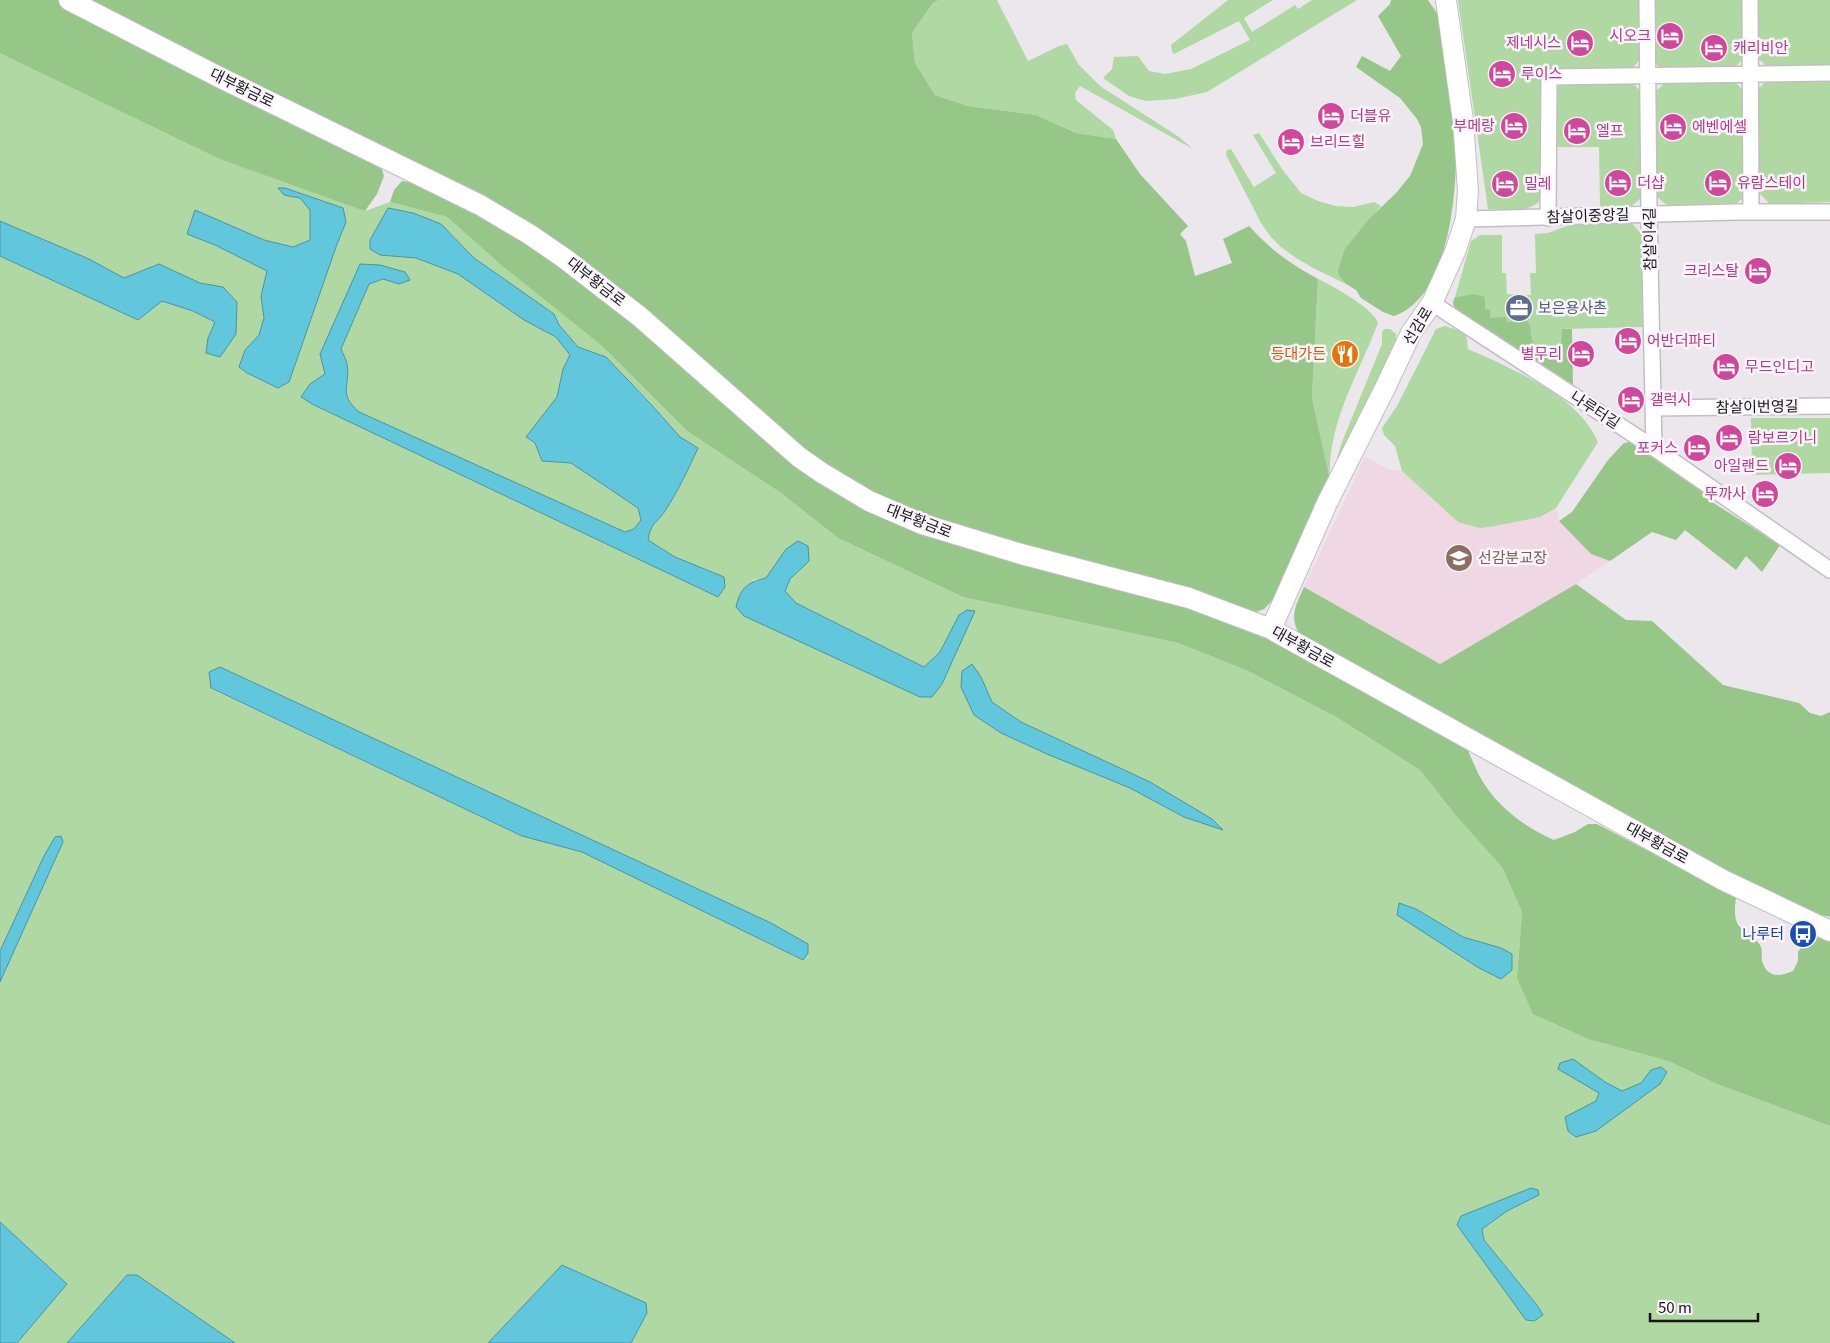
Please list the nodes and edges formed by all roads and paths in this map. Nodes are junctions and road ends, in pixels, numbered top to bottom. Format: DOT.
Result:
graph roads {
  1 [pos="69,0"];
  2 [pos="1446,0"];
  3 [pos="1647,0"];
  4 [pos="1750,0"];
  5 [pos="1830,73"];
  6 [pos="1750,74"];
  7 [pos="1648,75"];
  8 [pos="1751,212"];
  9 [pos="1830,212"];
  10 [pos="1649,215"];
  11 [pos="1548,218"];
  12 [pos="1466,219"];
  13 [pos="1432,303"];
  14 [pos="1830,406"];
  15 [pos="1653,408"];
  16 [pos="1654,448"];
  17 [pos="1830,570"];
  18 [pos="1271,629"];
  19 [pos="1830,931"];
  1 -- 18 [label="main road, 대부황금로"];
  2 -- 12 [label="main road, 선감로"];
  3 -- 7 [label="street, 참살이4길"];
  4 -- 6 [label="street"];
  5 -- 6 [label="street"];
  6 -- 7 [label="street"];
  6 -- 8 [label="street"];
  7 -- 10 [label="street, 참살이4길"];
  7 -- 11 [label="street"];
  8 -- 9 [label="street, 참살이중앙길"];
  8 -- 10 [label="street, 참살이중앙길"];
  10 -- 11 [label="street, 참살이중앙길"];
  10 -- 15 [label="street, 참살이4길"];
  11 -- 12 [label="street, 참살이중앙길"];
  12 -- 13 [label="main road, 선감로"];
  13 -- 16 [label="street, 나루터길"];
  13 -- 18 [label="main road, 선감로"];
  14 -- 15 [label="street, 참살이번영길"];
  15 -- 16 [label="street, 참살이4길"];
  16 -- 17 [label="street, 나루터길"];
  18 -- 19 [label="main road, 대부황금로"];
}
